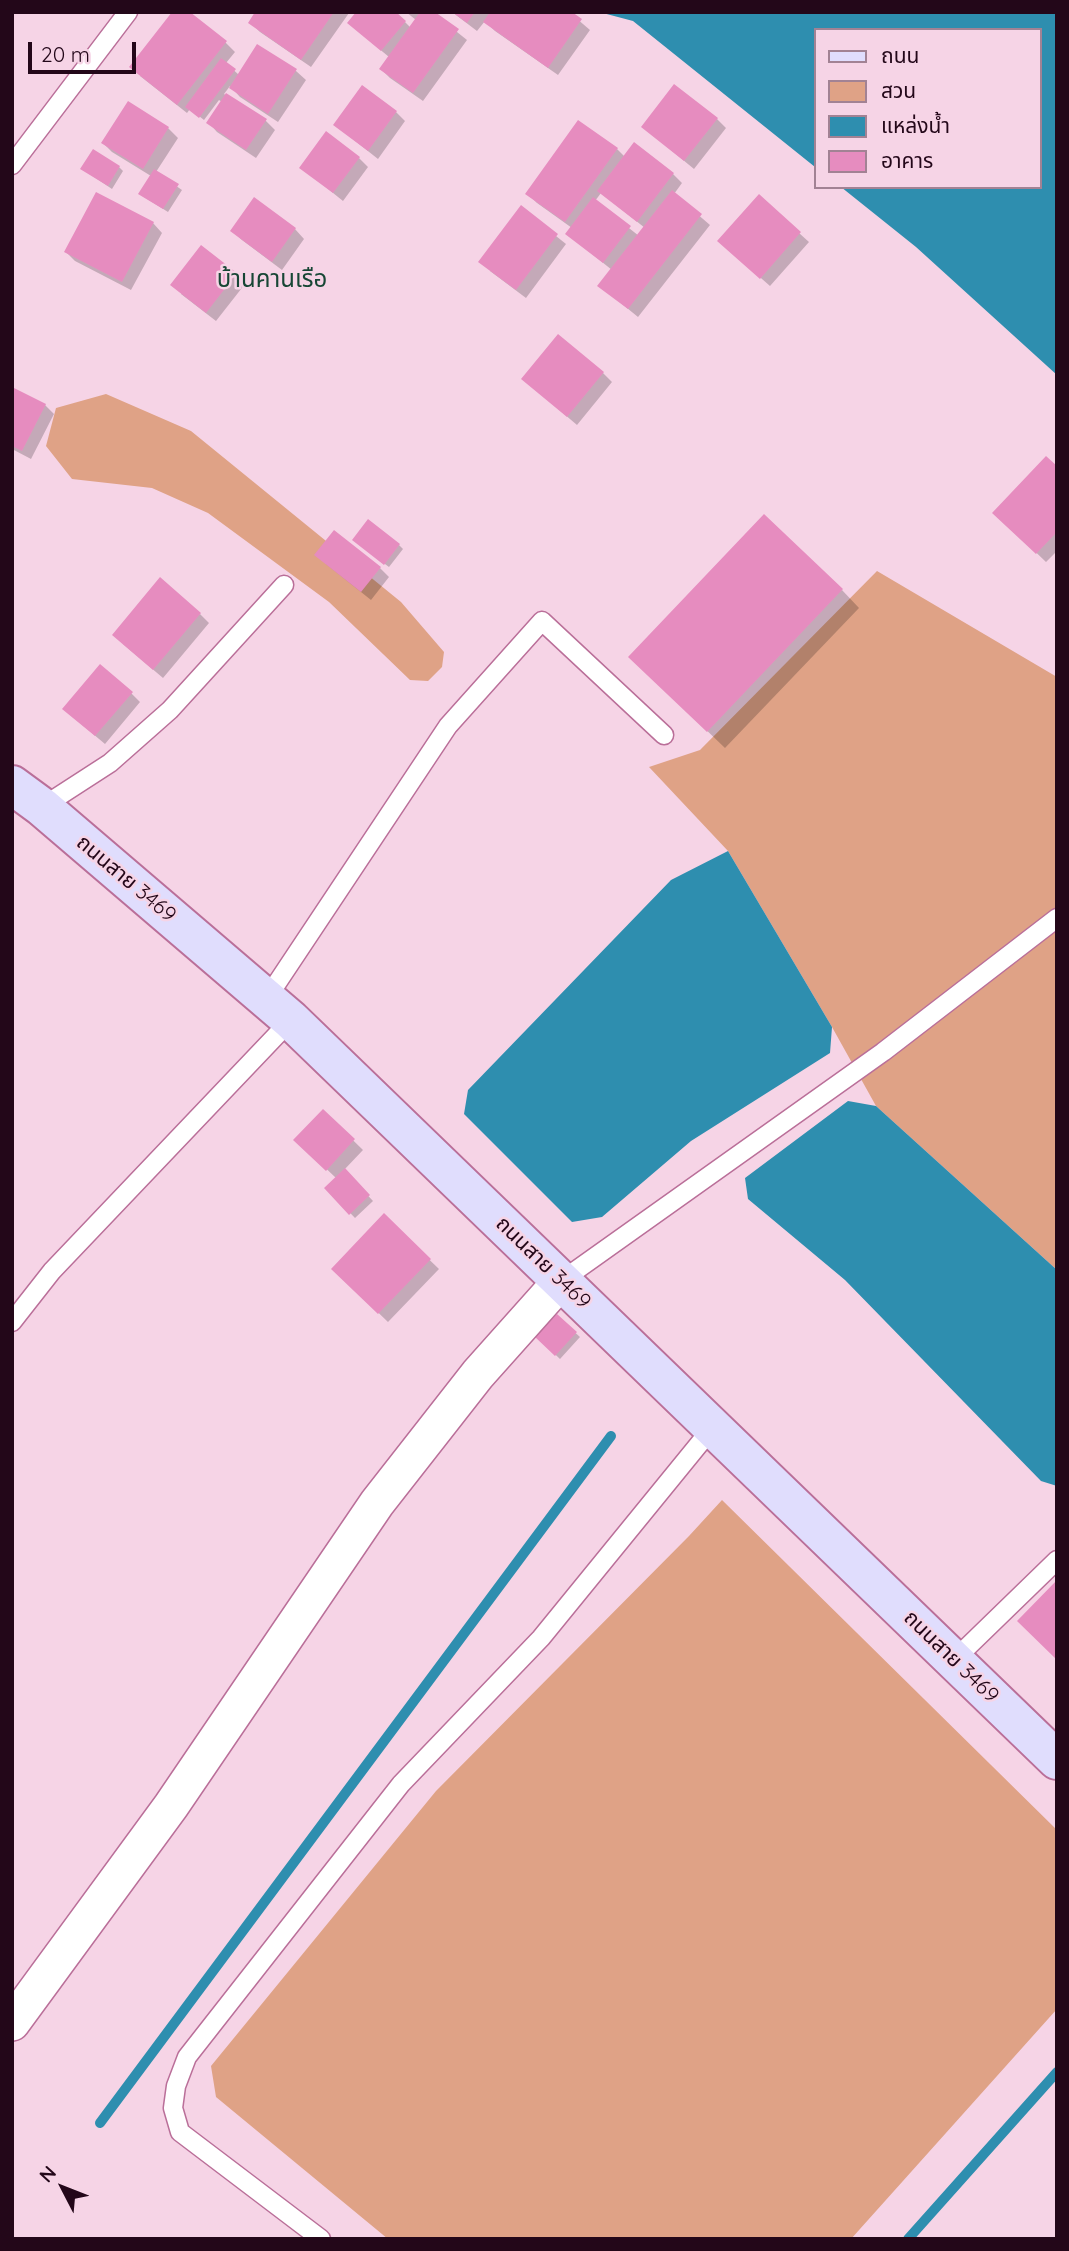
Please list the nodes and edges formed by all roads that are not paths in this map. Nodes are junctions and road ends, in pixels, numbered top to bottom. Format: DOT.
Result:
graph roads {
  1 [pos="128,12"];
  2 [pos="12,166"];
  3 [pos="284,585"];
  4 [pos="664,735"];
  5 [pos="27,796"];
  6 [pos="1057,918"];
  7 [pos="279,1009"];
  8 [pos="561,1281"];
  9 [pos="12,1322"];
  10 [pos="713,1427"];
  11 [pos="1057,1560"];
  12 [pos="954,1660"];
  13 [pos="1057,1760"];
  14 [pos="12,2023"];
  15 [pos="321,2239"];
  1 -- 2 [label="lane"];
  3 -- 5 [label="lane"];
  4 -- 7 [label="lane"];
  5 -- 7 [label="street, ถนนสาย 3469"];
  6 -- 8 [label="lane"];
  7 -- 8 [label="street, ถนนสาย 3469"];
  7 -- 9 [label="lane"];
  8 -- 10 [label="street, ถนนสาย 3469"];
  8 -- 14 [label="street"];
  10 -- 12 [label="street, ถนนสาย 3469"];
  10 -- 15 [label="lane"];
  11 -- 12 [label="lane"];
  12 -- 13 [label="street, ถนนสาย 3469"];
}
